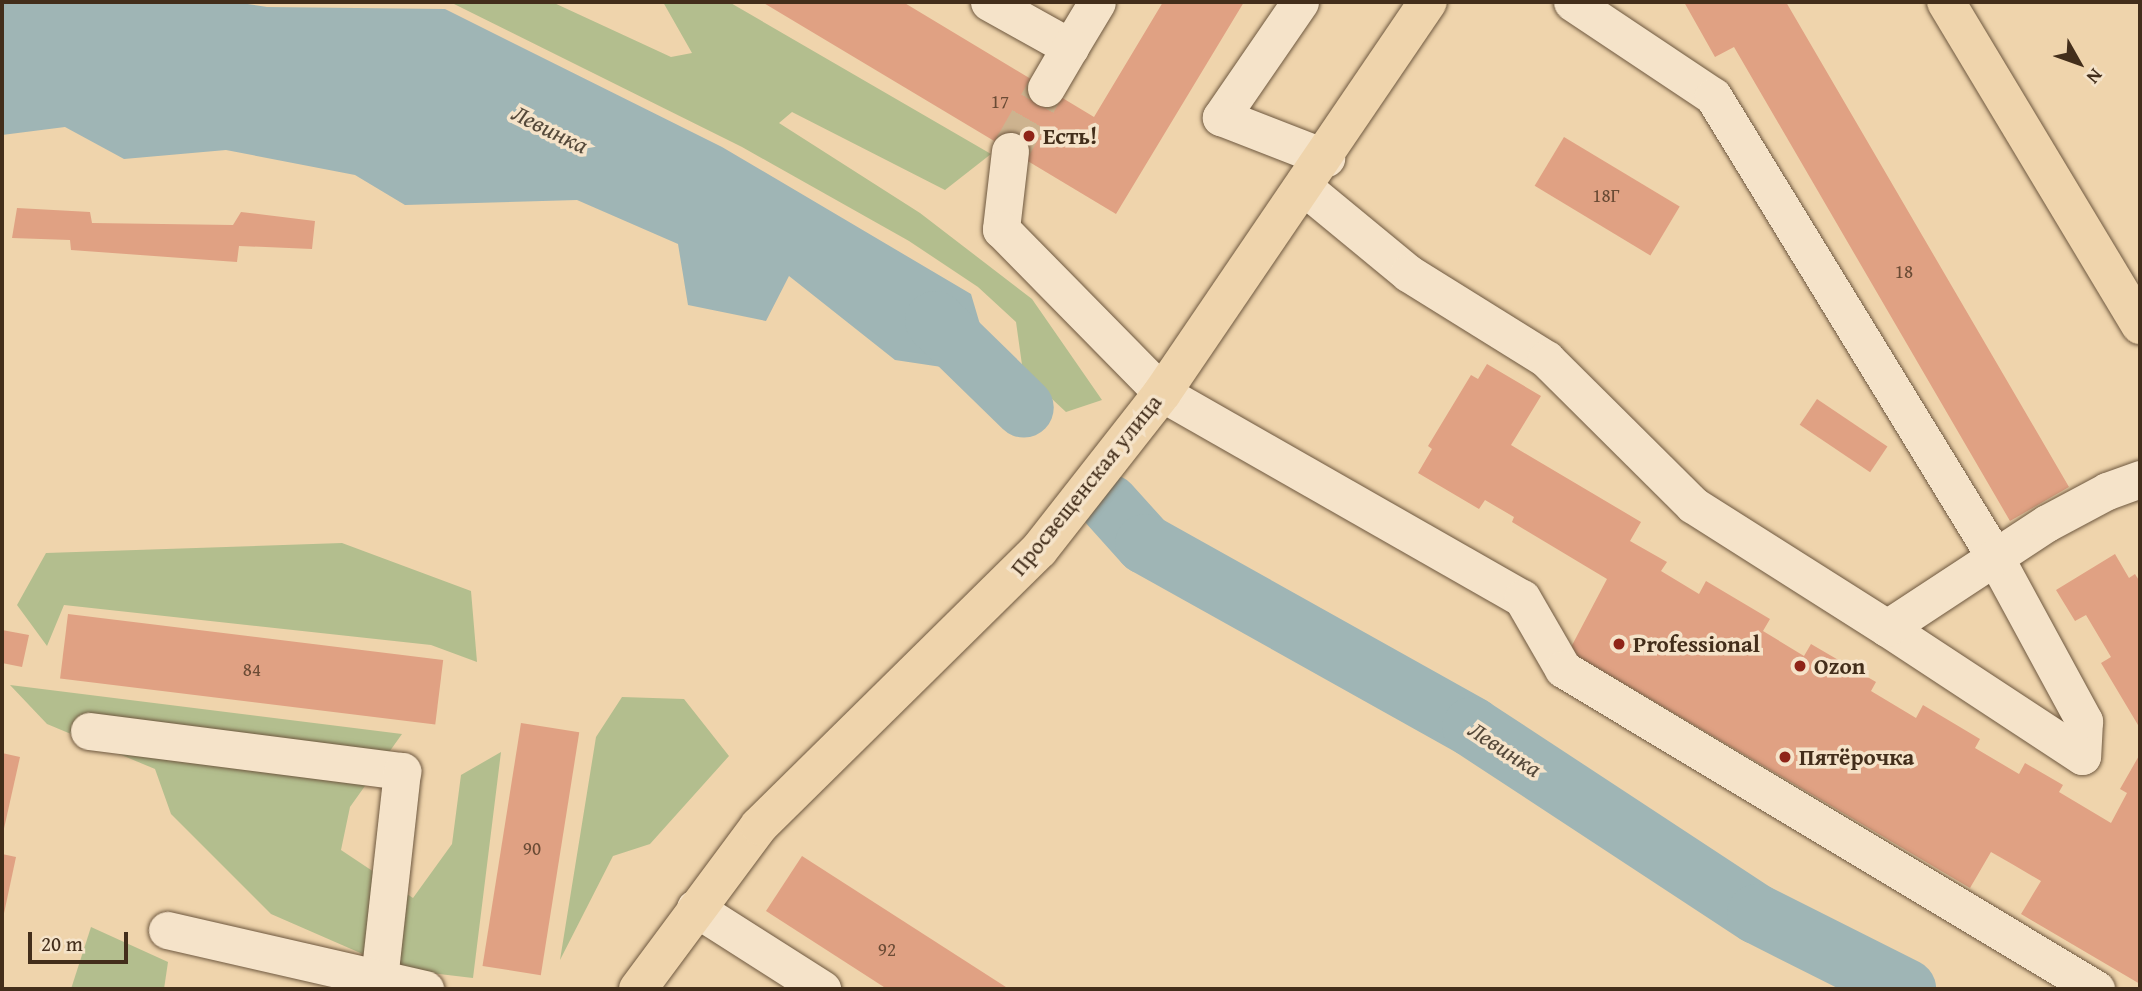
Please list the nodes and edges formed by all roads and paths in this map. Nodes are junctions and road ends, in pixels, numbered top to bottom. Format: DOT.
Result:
graph roads {
  1 [pos="989,2"];
  2 [pos="1097,2"];
  3 [pos="1300,2"];
  4 [pos="1428,2"];
  5 [pos="1572,2"];
  6 [pos="1946,2"];
  7 [pos="1070,47"];
  8 [pos="1046,88"];
  9 [pos="1010,151"];
  10 [pos="1315,173"];
  11 [pos="2140,325"];
  12 [pos="1162,393"];
  13 [pos="2140,479"];
  14 [pos="1995,557"];
  15 [pos="1887,628"];
  16 [pos="89,731"];
  17 [pos="695,908"];
  18 [pos="167,930"];
  19 [pos="379,979"];
  20 [pos="425,989"];
  21 [pos="638,989"];
  22 [pos="822,989"];
  23 [pos="2096,989"];
  1 -- 7 [label="lane"];
  2 -- 7 [label="lane"];
  3 -- 10 [label="lane"];
  4 -- 10 [label="main road, Просвещенская улица"];
  5 -- 14 [label="lane"];
  6 -- 11 [label="main road"];
  7 -- 8 [label="lane"];
  9 -- 12 [label="lane"];
  10 -- 12 [label="main road, Просвещенская улица"];
  10 -- 15 [label="lane"];
  12 -- 17 [label="main road, Просвещенская улица"];
  12 -- 23 [label="lane"];
  13 -- 14 [label="lane"];
  14 -- 15 [label="lane"];
  14 -- 15 [label="lane"];
  16 -- 19 [label="lane"];
  17 -- 21 [label="main road, Просвещенская улица"];
  17 -- 22 [label="lane"];
  18 -- 19 [label="lane"];
  19 -- 20 [label="lane"];
}
